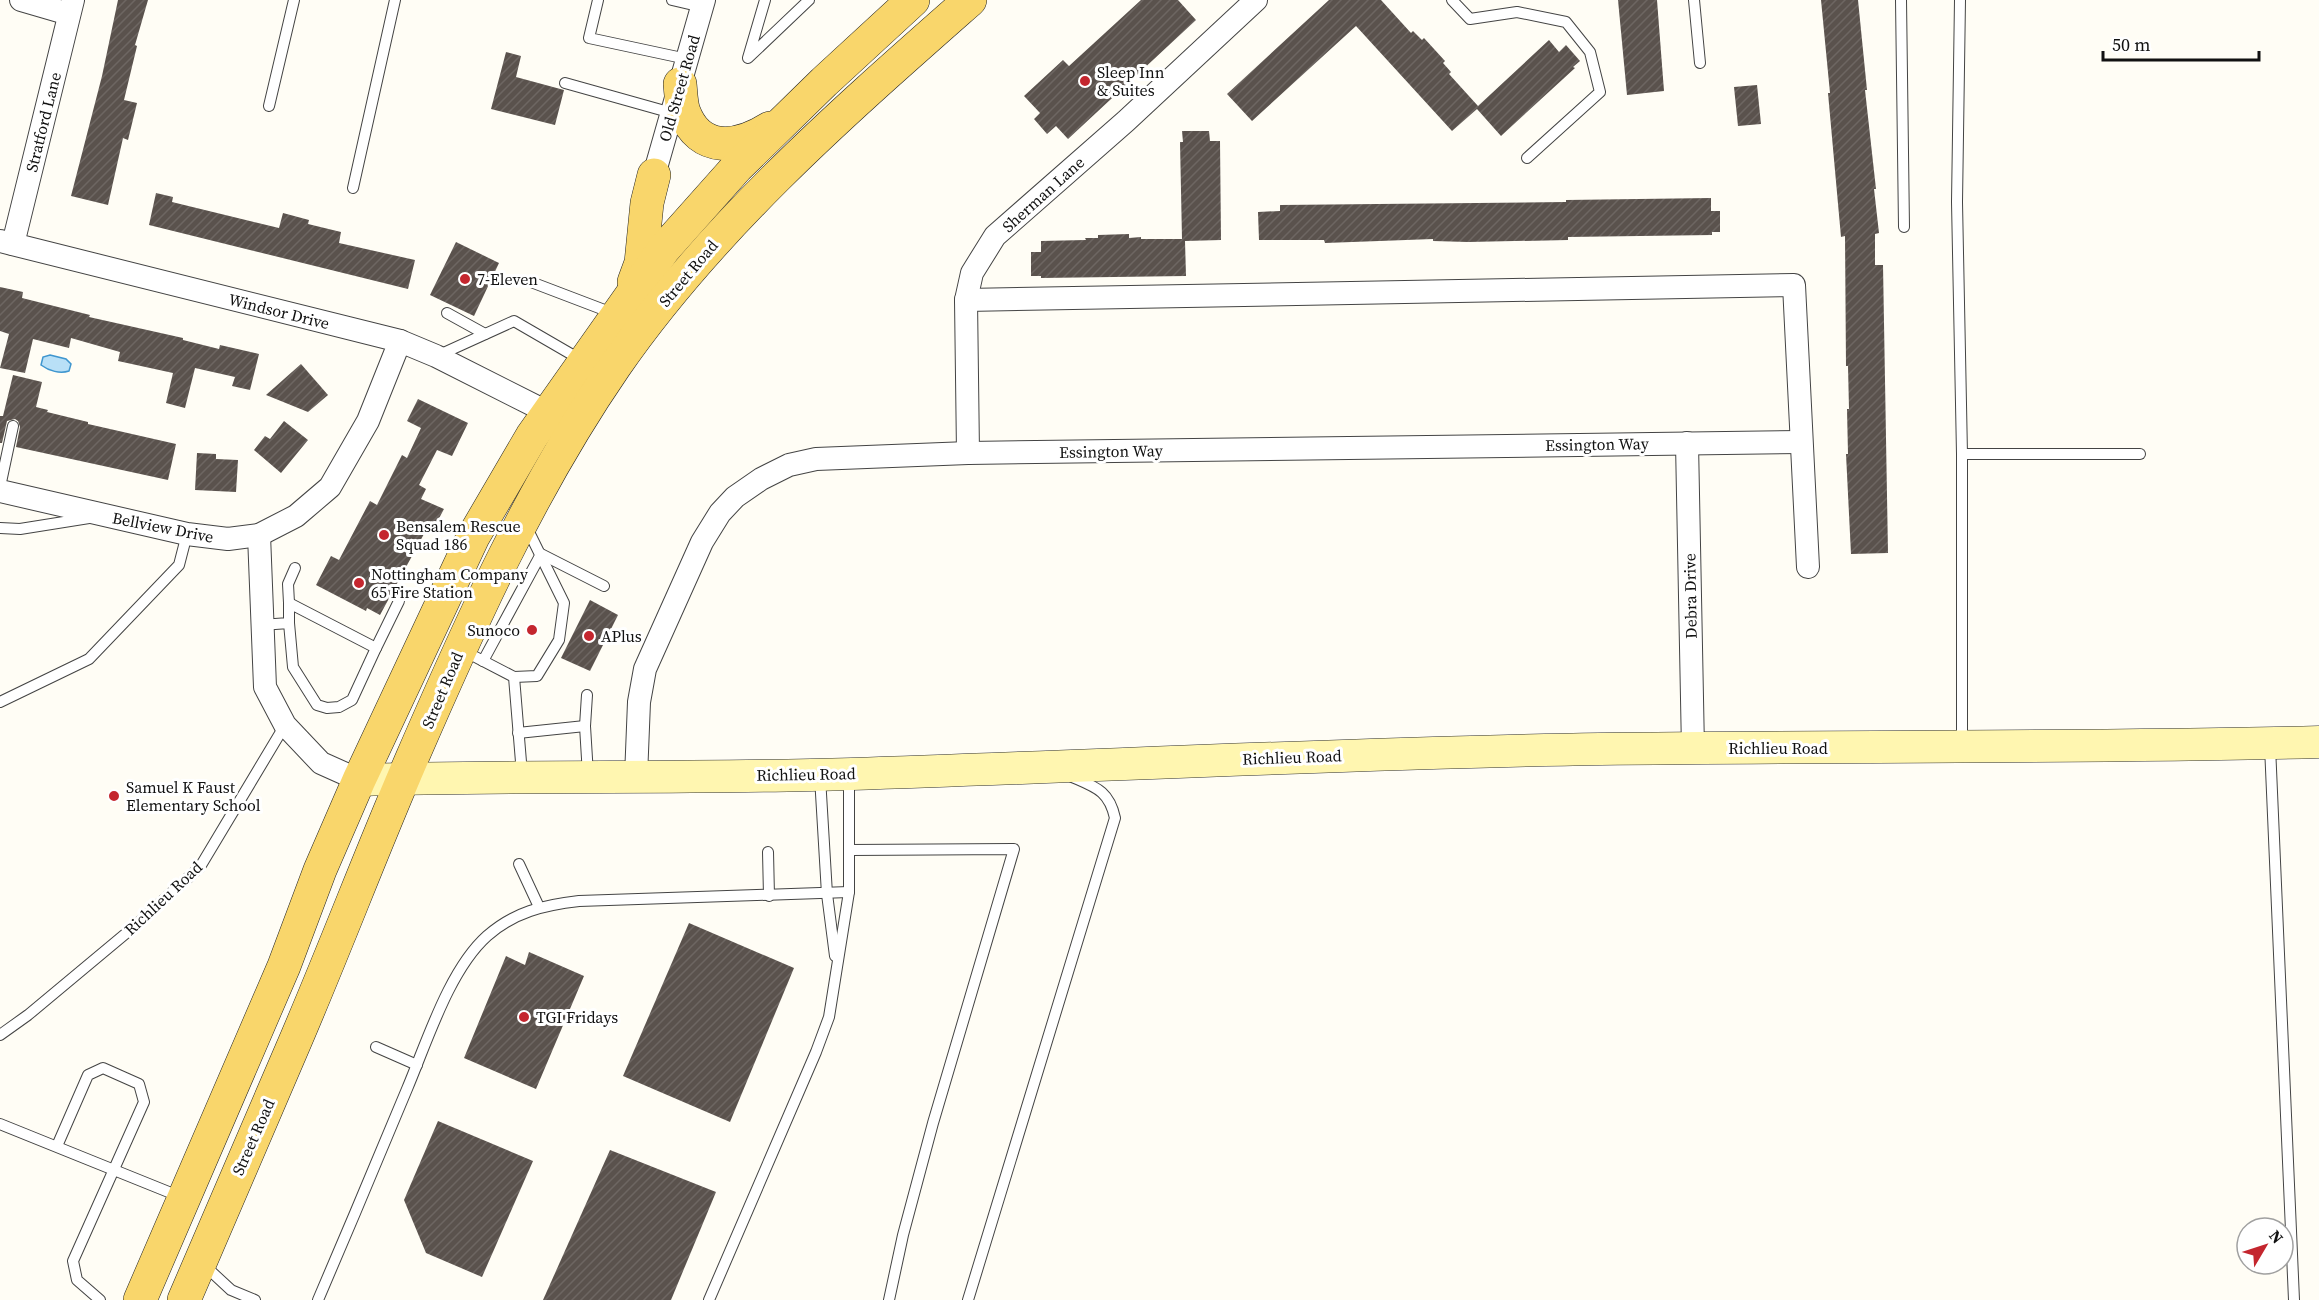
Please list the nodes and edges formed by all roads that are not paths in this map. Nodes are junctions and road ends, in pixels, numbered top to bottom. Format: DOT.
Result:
graph roads {
  1 [pos="21,0"];
  2 [pos="294,0"];
  3 [pos="395,0"];
  4 [pos="598,0"];
  5 [pos="672,0"];
  6 [pos="765,0"];
  7 [pos="810,0"];
  8 [pos="913,0"];
  9 [pos="970,0"];
  10 [pos="1256,0"];
  11 [pos="1452,0"];
  12 [pos="1694,0"];
  13 [pos="1902,0"];
  14 [pos="1960,0"];
  15 [pos="703,4"];
  16 [pos="71,7"];
  17 [pos="1700,63"];
  18 [pos="565,83"];
  19 [pos="680,85"];
  20 [pos="269,106"];
  21 [pos="787,118"];
  22 [pos="1527,158"];
  23 [pos="654,175"];
  24 [pos="353,188"];
  25 [pos="1904,227"];
  26 [pos="6,243"];
  27 [pos="531,282"];
  28 [pos="966,300"];
  29 [pos="622,307"];
  30 [pos="447,314"];
  31 [pos="485,334"];
  32 [pos="400,341"];
  33 [pos="436,356"];
  34 [pos="583,361"];
  35 [pos="547,412"];
  36 [pos="13,426"];
  37 [pos="1801,442"];
  38 [pos="1687,443"];
  39 [pos="968,453"];
  40 [pos="1962,454"];
  41 [pos="2140,454"];
  42 [pos="0,489"];
  43 [pos="105,516"];
  44 [pos="522,520"];
  45 [pos="0,528"];
  46 [pos="187,534"];
  47 [pos="259,535"];
  48 [pos="541,554"];
  49 [pos="1809,567"];
  50 [pos="295,568"];
  51 [pos="604,586"];
  52 [pos="399,601"];
  53 [pos="289,603"];
  54 [pos="289,623"];
  55 [pos="261,625"];
  56 [pos="376,648"];
  57 [pos="471,655"];
  58 [pos="514,677"];
  59 [pos="587,695"];
  60 [pos="0,702"];
  61 [pos="285,725"];
  62 [pos="585,726"];
  63 [pos="518,733"];
  64 [pos="2319,742"];
  65 [pos="2270,743"];
  66 [pos="1962,746"];
  67 [pos="1693,749"];
  68 [pos="1050,768"];
  69 [pos="835,774"];
  70 [pos="522,777"];
  71 [pos="636,777"];
  72 [pos="403,778"];
  73 [pos="588,778"];
  74 [pos="359,780"];
  75 [pos="850,850"];
  76 [pos="768,852"];
  77 [pos="519,864"];
  78 [pos="849,892"];
  79 [pos="827,894"];
  80 [pos="769,896"];
  81 [pos="540,907"];
  82 [pos="837,968"];
  83 [pos="0,1035"];
  84 [pos="376,1047"];
  85 [pos="417,1065"];
  86 [pos="0,1124"];
  87 [pos="57,1146"];
  88 [pos="113,1169"];
  89 [pos="189,1188"];
  90 [pos="201,1262"];
  91 [pos="100,1300"];
  92 [pos="140,1300"];
  93 [pos="184,1300"];
  94 [pos="255,1300"];
  95 [pos="318,1300"];
  96 [pos="709,1300"];
  97 [pos="889,1300"];
  98 [pos="968,1300"];
  99 [pos="2294,1300"];
  1 -- 16 [label="street"];
  2 -- 20 [label="lane"];
  3 -- 24 [label="lane"];
  4 -- 19 [label="lane"];
  5 -- 15 [label="lane"];
  6 -- 7 [label="lane"];
  8 -- 21 [label="main road, Street Road"];
  9 -- 44 [label="main road, Street Road"];
  10 -- 28 [label="street, Sherman Lane"];
  11 -- 22 [label="lane"];
  12 -- 17 [label="lane"];
  13 -- 25 [label="lane"];
  14 -- 40 [label="lane"];
  15 -- 19 [label="street, Old Street Road"];
  16 -- 26 [label="street, Stratford Lane"];
  18 -- 19 [label="lane"];
  19 -- 21 [label="main road"];
  19 -- 23 [label="street, Old Street Road"];
  21 -- 29 [label="main road, Street Road"];
  23 -- 29 [label="main road"];
  26 -- 32 [label="street, Windsor Drive"];
  27 -- 29 [label="lane"];
  28 -- 37 [label="street"];
  28 -- 39 [label="street, Sherman Lane"];
  29 -- 34 [label="main road, Street Road"];
  30 -- 31 [label="lane"];
  31 -- 33 [label="lane"];
  31 -- 34 [label="lane"];
  32 -- 33 [label="street, Windsor Drive"];
  32 -- 47 [label="street, Bellview Drive"];
  33 -- 35 [label="street, Windsor Drive"];
  34 -- 35 [label="main road, Street Road"];
  35 -- 74 [label="main road, Street Road"];
  36 -- 42 [label="lane"];
  37 -- 38 [label="street, Essington Way"];
  37 -- 49 [label="street"];
  38 -- 39 [label="street, Essington Way"];
  38 -- 67 [label="street, Debra Drive"];
  39 -- 71 [label="street, Essington Way"];
  40 -- 41 [label="lane"];
  40 -- 66 [label="lane"];
  42 -- 43 [label="street, Bellview Drive"];
  43 -- 45 [label="lane"];
  43 -- 46 [label="street, Bellview Drive"];
  44 -- 48 [label="lane"];
  44 -- 57 [label="main road, Street Road"];
  46 -- 47 [label="street, Bellview Drive"];
  46 -- 60 [label="lane"];
  47 -- 55 [label="street, Richlieu Road"];
  48 -- 51 [label="lane"];
  48 -- 57 [label="lane"];
  48 -- 58 [label="lane"];
  50 -- 53 [label="lane"];
  52 -- 56 [label="lane"];
  53 -- 54 [label="lane"];
  53 -- 56 [label="lane"];
  54 -- 55 [label="lane"];
  54 -- 56 [label="lane"];
  55 -- 61 [label="street, Richlieu Road"];
  57 -- 58 [label="lane"];
  57 -- 72 [label="main road, Street Road"];
  58 -- 63 [label="lane"];
  59 -- 62 [label="lane"];
  61 -- 74 [label="street, Richlieu Road"];
  61 -- 83 [label="lane, Richlieu Road"];
  62 -- 63 [label="lane"];
  62 -- 73 [label="lane"];
  63 -- 70 [label="lane"];
  64 -- 65 [label="main road, Richlieu Road"];
  65 -- 66 [label="main road, Richlieu Road"];
  65 -- 99 [label="lane"];
  66 -- 67 [label="main road, Richlieu Road"];
  67 -- 68 [label="main road, Richlieu Road"];
  68 -- 69 [label="main road, Richlieu Road"];
  68 -- 98 [label="lane"];
  69 -- 71 [label="main road, Richlieu Road"];
  69 -- 75 [label="lane"];
  69 -- 79 [label="lane"];
  70 -- 72 [label="main road, Richlieu Road"];
  70 -- 73 [label="main road, Richlieu Road"];
  71 -- 73 [label="main road, Richlieu Road"];
  72 -- 74 [label="main road, Richlieu Road"];
  72 -- 90 [label="main road, Street Road"];
  74 -- 89 [label="main road, Street Road"];
  75 -- 78 [label="lane"];
  75 -- 97 [label="lane"];
  76 -- 80 [label="lane"];
  77 -- 81 [label="lane"];
  78 -- 79 [label="lane"];
  78 -- 82 [label="lane"];
  79 -- 80 [label="lane"];
  79 -- 82 [label="lane"];
  80 -- 81 [label="lane"];
  81 -- 85 [label="lane"];
  82 -- 96 [label="lane"];
  84 -- 85 [label="lane"];
  85 -- 95 [label="lane"];
  86 -- 87 [label="lane"];
  87 -- 88 [label="lane"];
  87 -- 88 [label="lane"];
  88 -- 89 [label="lane"];
  88 -- 91 [label="lane"];
  89 -- 90 [label="main road"];
  89 -- 92 [label="main road, Street Road"];
  90 -- 93 [label="main road, Street Road"];
  90 -- 94 [label="lane"];
}
